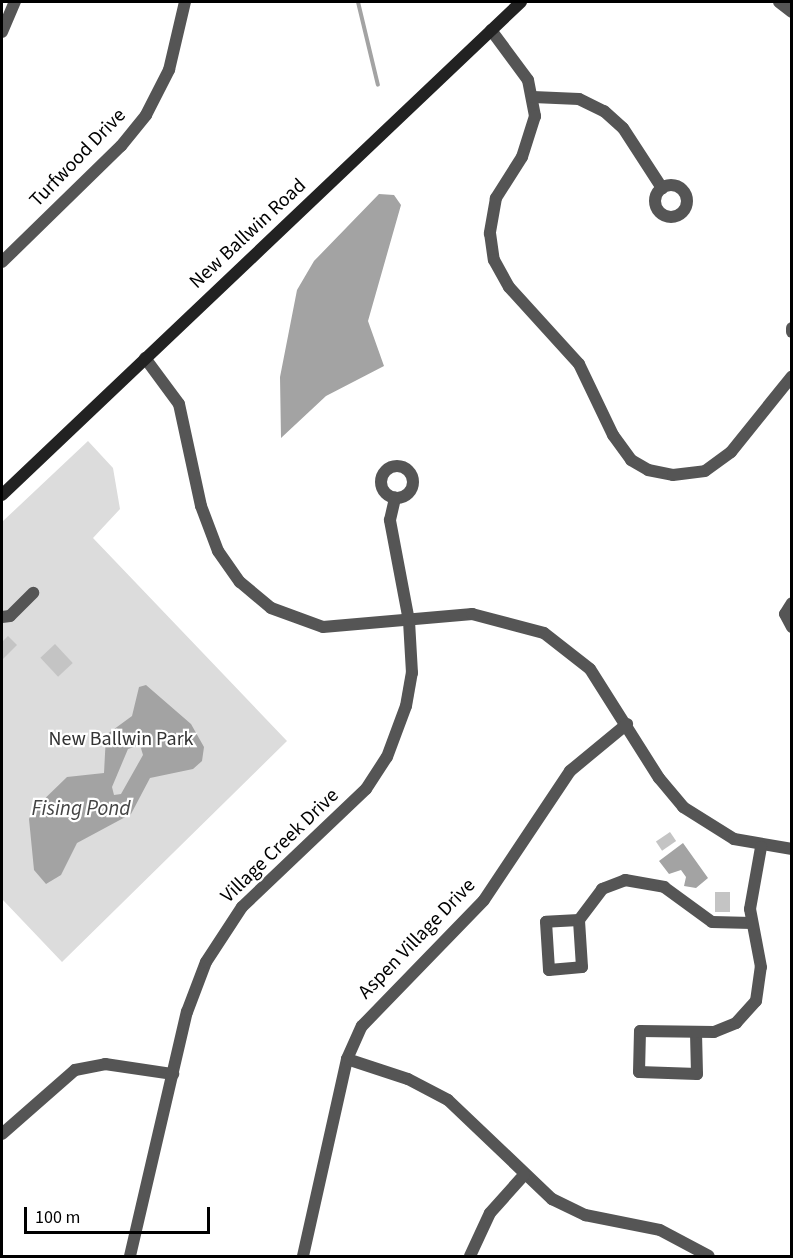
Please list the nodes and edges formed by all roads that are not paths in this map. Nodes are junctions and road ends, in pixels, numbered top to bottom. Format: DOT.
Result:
graph roads {
  1 [pos="15,2"];
  2 [pos="185,2"];
  3 [pos="522,2"];
  4 [pos="779,2"];
  5 [pos="792,12"];
  6 [pos="491,30"];
  7 [pos="2,32"];
  8 [pos="533,97"];
  9 [pos="662,188"];
  10 [pos="2,262"];
  11 [pos="145,358"];
  12 [pos="792,376"];
  13 [pos="2,495"];
  14 [pos="395,498"];
  15 [pos="33,593"];
  16 [pos="792,603"];
  17 [pos="2,617"];
  18 [pos="409,621"];
  19 [pos="792,627"];
  20 [pos="627,724"];
  21 [pos="761,847"];
  22 [pos="792,849"];
  23 [pos="579,920"];
  24 [pos="752,923"];
  25 [pos="696,1033"];
  26 [pos="347,1059"];
  27 [pos="173,1074"];
  28 [pos="2,1134"];
  29 [pos="524,1175"];
  30 [pos="130,1257"];
  31 [pos="303,1257"];
  32 [pos="470,1257"];
  33 [pos="709,1257"];
  1 -- 7 [label="street"];
  2 -- 10 [label="street, Turfwood Drive"];
  3 -- 6 [label="main road, New Ballwin Road"];
  4 -- 5 [label="street"];
  6 -- 8 [label="street"];
  6 -- 11 [label="main road, New Ballwin Road"];
  8 -- 9 [label="street"];
  8 -- 12 [label="street"];
  11 -- 13 [label="main road, New Ballwin Road"];
  11 -- 18 [label="street"];
  14 -- 18 [label="street, Village Creek Drive"];
  15 -- 17 [label="street"];
  16 -- 19 [label="street"];
  18 -- 20 [label="street"];
  18 -- 27 [label="street, Village Creek Drive"];
  20 -- 21 [label="street"];
  20 -- 26 [label="street, Aspen Village Drive"];
  21 -- 22 [label="street"];
  21 -- 24 [label="street"];
  23 -- 23 [label="street"];
  23 -- 24 [label="street"];
  24 -- 25 [label="street"];
  25 -- 25 [label="street"];
  26 -- 29 [label="street"];
  26 -- 31 [label="street, Aspen Village Drive"];
  27 -- 28 [label="street"];
  27 -- 30 [label="street, Village Creek Drive"];
  29 -- 32 [label="street"];
  29 -- 33 [label="street"];
}
